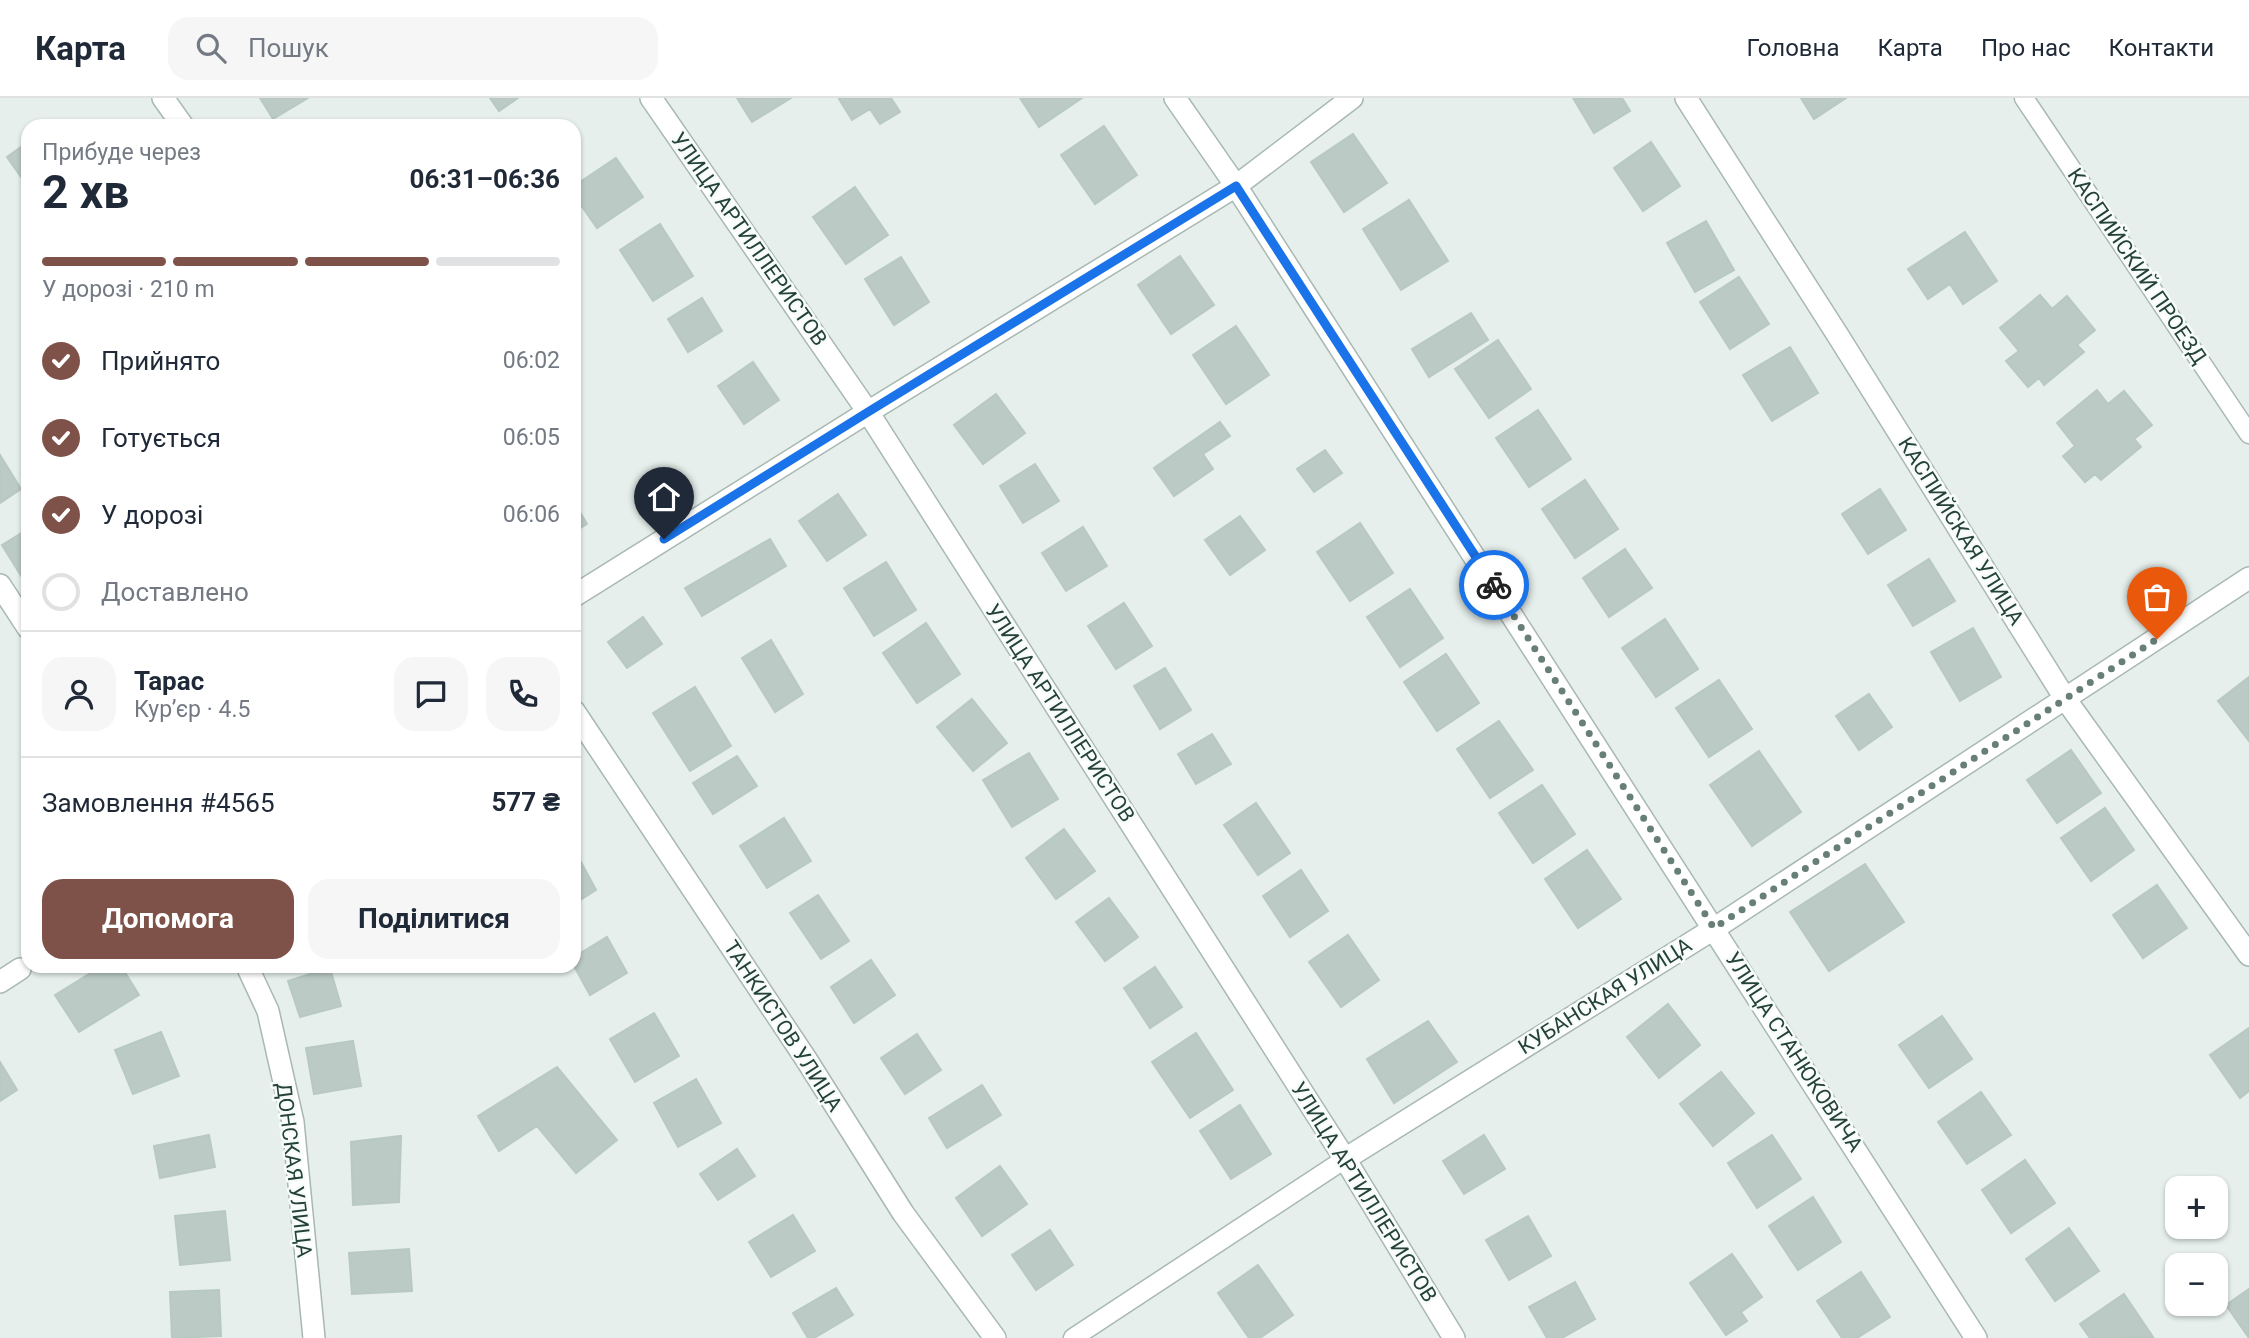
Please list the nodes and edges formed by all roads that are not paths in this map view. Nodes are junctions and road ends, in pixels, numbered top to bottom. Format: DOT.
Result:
graph roads {
  1 [pos="163,98"];
  2 [pos="651,98"];
  3 [pos="1175,98"];
  4 [pos="1352,98"];
  5 [pos="1686,98"];
  6 [pos="2024,98"];
  7 [pos="178,119"];
  8 [pos="1236,186"];
  9 [pos="868,412"];
  10 [pos="2249,434"];
  11 [pos="2249,578"];
  12 [pos="0,584"];
  13 [pos="581,592"];
  14 [pos="21,617"];
  15 [pos="2066,699"];
  16 [pos="581,722"];
  17 [pos="1714,928"];
  18 [pos="2249,955"];
  19 [pos="20,969"];
  20 [pos="250,973"];
  21 [pos="0,982"];
  22 [pos="1345,1159"];
  23 [pos="314,1338"];
  24 [pos="995,1338"];
  25 [pos="1073,1338"];
  26 [pos="1454,1338"];
  27 [pos="1976,1338"];
  1 -- 7 [label="street"];
  2 -- 9 [label="street, УЛИЦА АРТИЛЛЕРИСТОВ"];
  3 -- 8 [label="street, УЛИЦА СТАНЮКОВИЧА"];
  4 -- 8 [label="street"];
  5 -- 15 [label="street, КАСПИЙСКАЯ УЛИЦА"];
  6 -- 10 [label="lane, КАСПИЙСКИЙ ПРОЕЗД"];
  8 -- 9 [label="street"];
  8 -- 17 [label="street, УЛИЦА СТАНЮКОВИЧА"];
  9 -- 13 [label="street"];
  9 -- 22 [label="street, УЛИЦА АРТИЛЛЕРИСТОВ"];
  11 -- 15 [label="street, КУБАНСКАЯ УЛИЦА"];
  12 -- 14 [label="street"];
  15 -- 17 [label="street, КУБАНСКАЯ УЛИЦА"];
  15 -- 18 [label="street, КАСПИЙСКАЯ УЛИЦА"];
  16 -- 24 [label="street, ТАНКИСТОВ УЛИЦА"];
  17 -- 22 [label="street, КУБАНСКАЯ УЛИЦА"];
  17 -- 27 [label="street, УЛИЦА СТАНЮКОВИЧА"];
  19 -- 21 [label="street"];
  20 -- 23 [label="street, ДОНСКАЯ УЛИЦА"];
  22 -- 25 [label="lane"];
  22 -- 26 [label="street, УЛИЦА АРТИЛЛЕРИСТОВ"];
}
